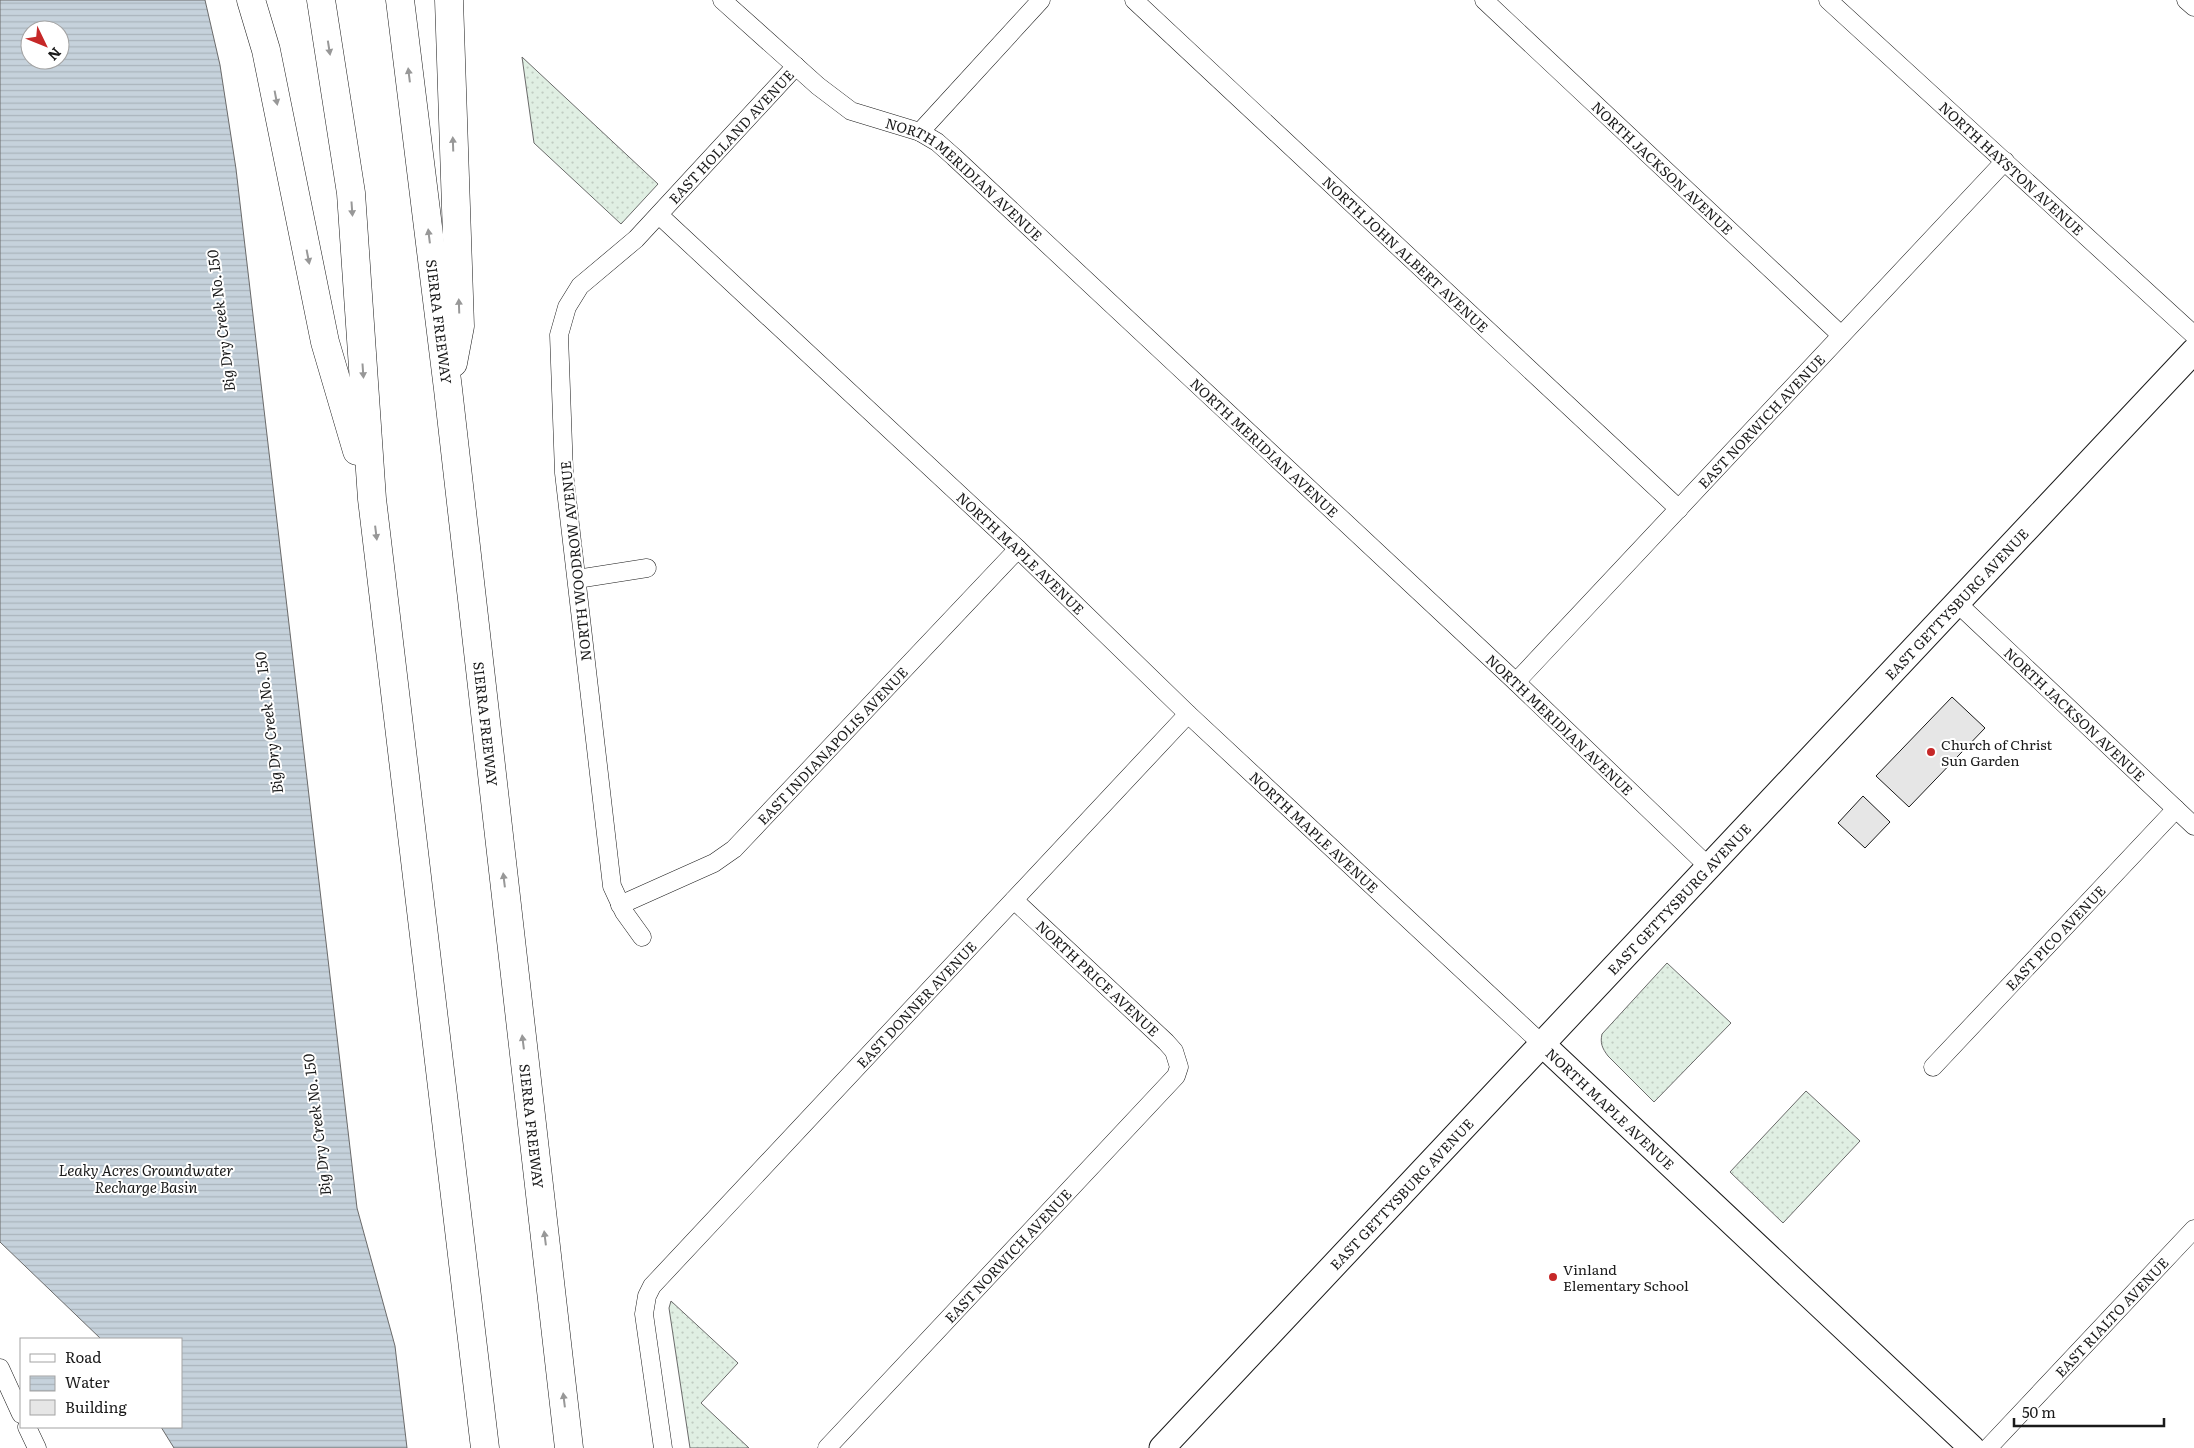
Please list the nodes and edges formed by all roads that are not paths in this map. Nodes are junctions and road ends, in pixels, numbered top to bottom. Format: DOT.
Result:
graph roads {
  1 [pos="251,0"];
  2 [pos="321,0"];
  3 [pos="400,0"];
  4 [pos="450,0"];
  5 [pos="722,0"];
  6 [pos="1041,0"];
  7 [pos="1134,0"];
  8 [pos="1484,0"];
  9 [pos="1828,0"];
  10 [pos="2186,0"];
  11 [pos="2194,7"];
  12 [pos="796,66"];
  13 [pos="920,132"];
  14 [pos="2005,161"];
  15 [pos="659,215"];
  16 [pos="1841,334"];
  17 [pos="2194,335"];
  18 [pos="2194,350"];
  19 [pos="448,389"];
  20 [pos="372,499"];
  21 [pos="1679,508"];
  22 [pos="1018,549"];
  23 [pos="647,568"];
  24 [pos="577,578"];
  25 [pos="1957,603"];
  26 [pos="1516,682"];
  27 [pos="1188,714"];
  28 [pos="2176,809"];
  29 [pos="2194,826"];
  30 [pos="1709,867"];
  31 [pos="1014,900"];
  32 [pos="620,905"];
  33 [pos="642,937"];
  34 [pos="1542,1044"];
  35 [pos="1178,1060"];
  36 [pos="1932,1067"];
  37 [pos="2194,1230"];
  38 [pos="0,1368"];
  39 [pos="20,1412"];
  40 [pos="27,1428"];
  41 [pos="37,1448"];
  42 [pos="485,1448"];
  43 [pos="569,1448"];
  44 [pos="663,1448"];
  45 [pos="826,1448"];
  46 [pos="1162,1448"];
  47 [pos="1972,1448"];
  48 [pos="1988,1448"];
  1 -- 20 [label="highway, one-way"];
  2 -- 20 [label="highway, one-way"];
  19 -- 3 [label="highway, SIERRA FREEWAY, one-way"];
  19 -- 4 [label="highway, one-way"];
  5 -- 12 [label="street, EAST HOLLAND AVENUE"];
  6 -- 13 [label="street"];
  7 -- 21 [label="street, NORTH JOHN ALBERT AVENUE"];
  8 -- 16 [label="street, NORTH JACKSON AVENUE"];
  9 -- 14 [label="street, NORTH HAYSTON AVENUE"];
  10 -- 11 [label="street"];
  12 -- 13 [label="street, NORTH MERIDIAN AVENUE"];
  12 -- 15 [label="street, EAST HOLLAND AVENUE"];
  13 -- 26 [label="street, NORTH MERIDIAN AVENUE"];
  14 -- 16 [label="street, EAST NORWICH AVENUE"];
  14 -- 17 [label="street, NORTH HAYSTON AVENUE"];
  15 -- 22 [label="street, NORTH MAPLE AVENUE"];
  15 -- 24 [label="street, NORTH WOODROW AVENUE"];
  16 -- 21 [label="street, EAST NORWICH AVENUE"];
  18 -- 25 [label="street, EAST GETTYSBURG AVENUE"];
  43 -- 19 [label="highway, SIERRA FREEWAY, one-way"];
  20 -- 42 [label="highway, one-way"];
  21 -- 26 [label="street, EAST NORWICH AVENUE"];
  22 -- 27 [label="street, NORTH MAPLE AVENUE"];
  22 -- 32 [label="street, EAST INDIANAPOLIS AVENUE"];
  23 -- 24 [label="street"];
  24 -- 32 [label="street, NORTH WOODROW AVENUE"];
  25 -- 28 [label="street, NORTH JACKSON AVENUE"];
  25 -- 30 [label="street, EAST GETTYSBURG AVENUE"];
  26 -- 30 [label="street, NORTH MERIDIAN AVENUE"];
  27 -- 31 [label="street, EAST DONNER AVENUE"];
  27 -- 34 [label="street, NORTH MAPLE AVENUE"];
  28 -- 29 [label="street, NORTH JACKSON AVENUE"];
  28 -- 36 [label="street, EAST PICO AVENUE"];
  30 -- 34 [label="street, EAST GETTYSBURG AVENUE"];
  31 -- 35 [label="street, NORTH PRICE AVENUE"];
  31 -- 44 [label="street, EAST DONNER AVENUE"];
  32 -- 33 [label="street, NORTH WOODROW AVENUE"];
  34 -- 46 [label="street, EAST GETTYSBURG AVENUE"];
  34 -- 47 [label="street, NORTH MAPLE AVENUE"];
  35 -- 45 [label="street, EAST NORWICH AVENUE"];
  37 -- 48 [label="street, EAST RIALTO AVENUE"];
  38 -- 39 [label="street"];
  40 -- 41 [label="street"];
}
